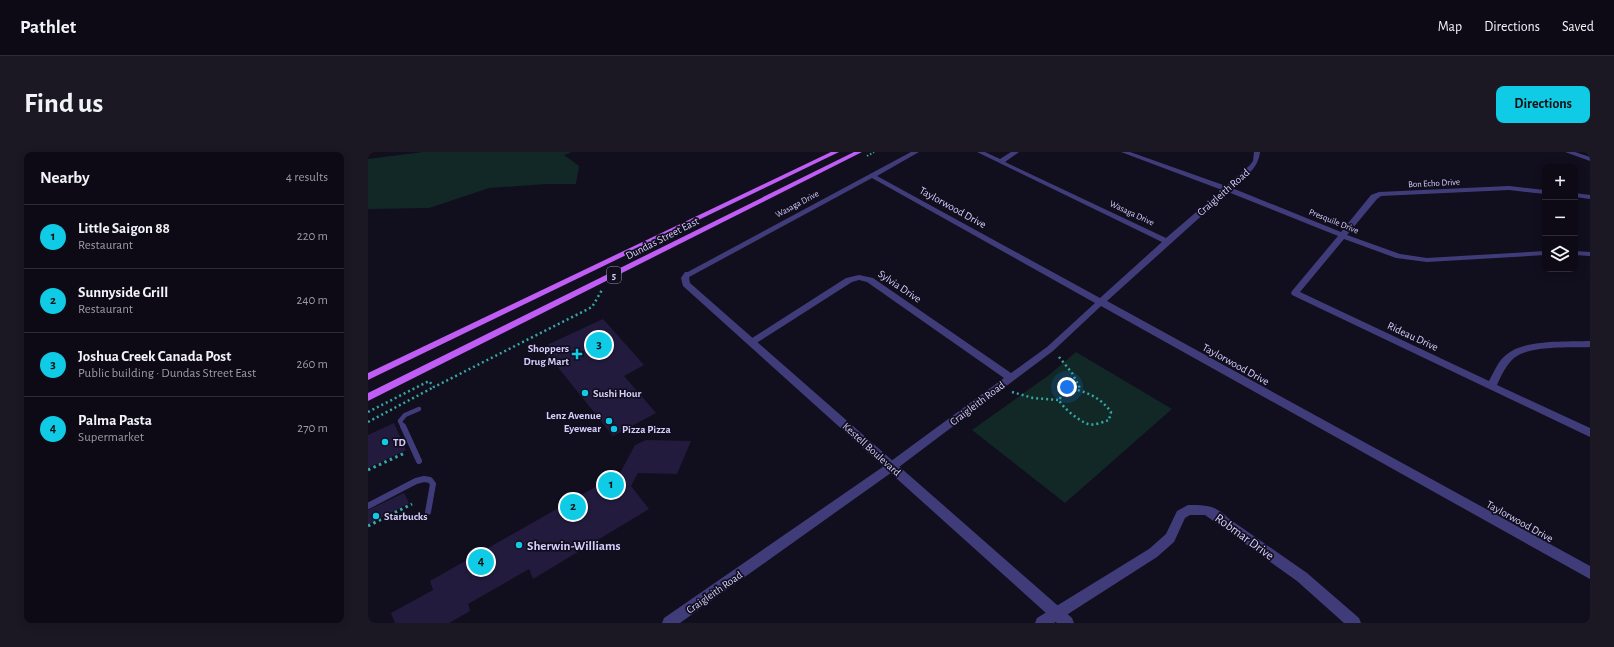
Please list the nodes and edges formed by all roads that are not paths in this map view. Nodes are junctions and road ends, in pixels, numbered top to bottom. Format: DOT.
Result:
graph roads {
  1 [pos="836,152"];
  2 [pos="916,152"];
  3 [pos="980,152"];
  4 [pos="1016,152"];
  5 [pos="1124,152"];
  6 [pos="1257,152"];
  7 [pos="1568,152"];
  8 [pos="860,156"];
  9 [pos="1590,159"];
  10 [pos="1000,162"];
  11 [pos="871,175"];
  12 [pos="1227,189"];
  13 [pos="1542,192"];
  14 [pos="1578,195"];
  15 [pos="1590,197"];
  16 [pos="1344,236"];
  17 [pos="1167,241"];
  18 [pos="1578,253"];
  19 [pos="1542,254"];
  20 [pos="1590,254"];
  21 [pos="688,274"];
  22 [pos="1101,303"];
  23 [pos="752,342"];
  24 [pos="1590,344"];
  25 [pos="368,377"];
  26 [pos="1010,377"];
  27 [pos="1491,386"];
  28 [pos="368,397"];
  29 [pos="419,409"];
  30 [pos="1590,433"];
  31 [pos="419,461"];
  32 [pos="891,467"];
  33 [pos="368,506"];
  34 [pos="428,512"];
  35 [pos="1590,573"];
  36 [pos="1056,613"];
  37 [pos="669,623"];
  38 [pos="1042,623"];
  39 [pos="1067,623"];
  40 [pos="1354,623"];
  1 -- 25 [label="main road, Dundas Street East / 5"];
  2 -- 11 [label="street, Wasaga Drive"];
  3 -- 10 [label="street, Wasaga Drive"];
  4 -- 10 [label="street"];
  5 -- 12 [label="street, Presquile Drive"];
  6 -- 12 [label="street, Craigleith Road"];
  7 -- 9 [label="street"];
  8 -- 28 [label="main road, Dundas Street East / 5"];
  10 -- 17 [label="street, Wasaga Drive"];
  11 -- 21 [label="street, Wasaga Drive"];
  11 -- 22 [label="street, Taylorwood Drive"];
  12 -- 16 [label="street, Presquile Drive"];
  12 -- 17 [label="street, Craigleith Road"];
  13 -- 16 [label="street, Bon Echo Drive"];
  14 -- 15 [label="street"];
  16 -- 19 [label="street, Presquile Drive"];
  16 -- 27 [label="street, Rideau Drive"];
  17 -- 22 [label="street, Craigleith Road"];
  18 -- 20 [label="street"];
  21 -- 23 [label="street, Kestell Boulevard"];
  22 -- 26 [label="street, Craigleith Road"];
  22 -- 35 [label="street, Taylorwood Drive"];
  23 -- 26 [label="street, Sylvia Drive"];
  23 -- 32 [label="street, Kestell Boulevard"];
  24 -- 27 [label="street"];
  26 -- 32 [label="street, Craigleith Road"];
  27 -- 30 [label="street, Rideau Drive"];
  29 -- 31 [label="lane"];
  32 -- 36 [label="street, Kestell Boulevard"];
  32 -- 37 [label="street, Craigleith Road"];
  33 -- 34 [label="lane"];
  36 -- 38 [label="street, Robmar Drive"];
  36 -- 39 [label="street, Kestell Boulevard"];
  36 -- 40 [label="street, Robmar Drive"];
}
